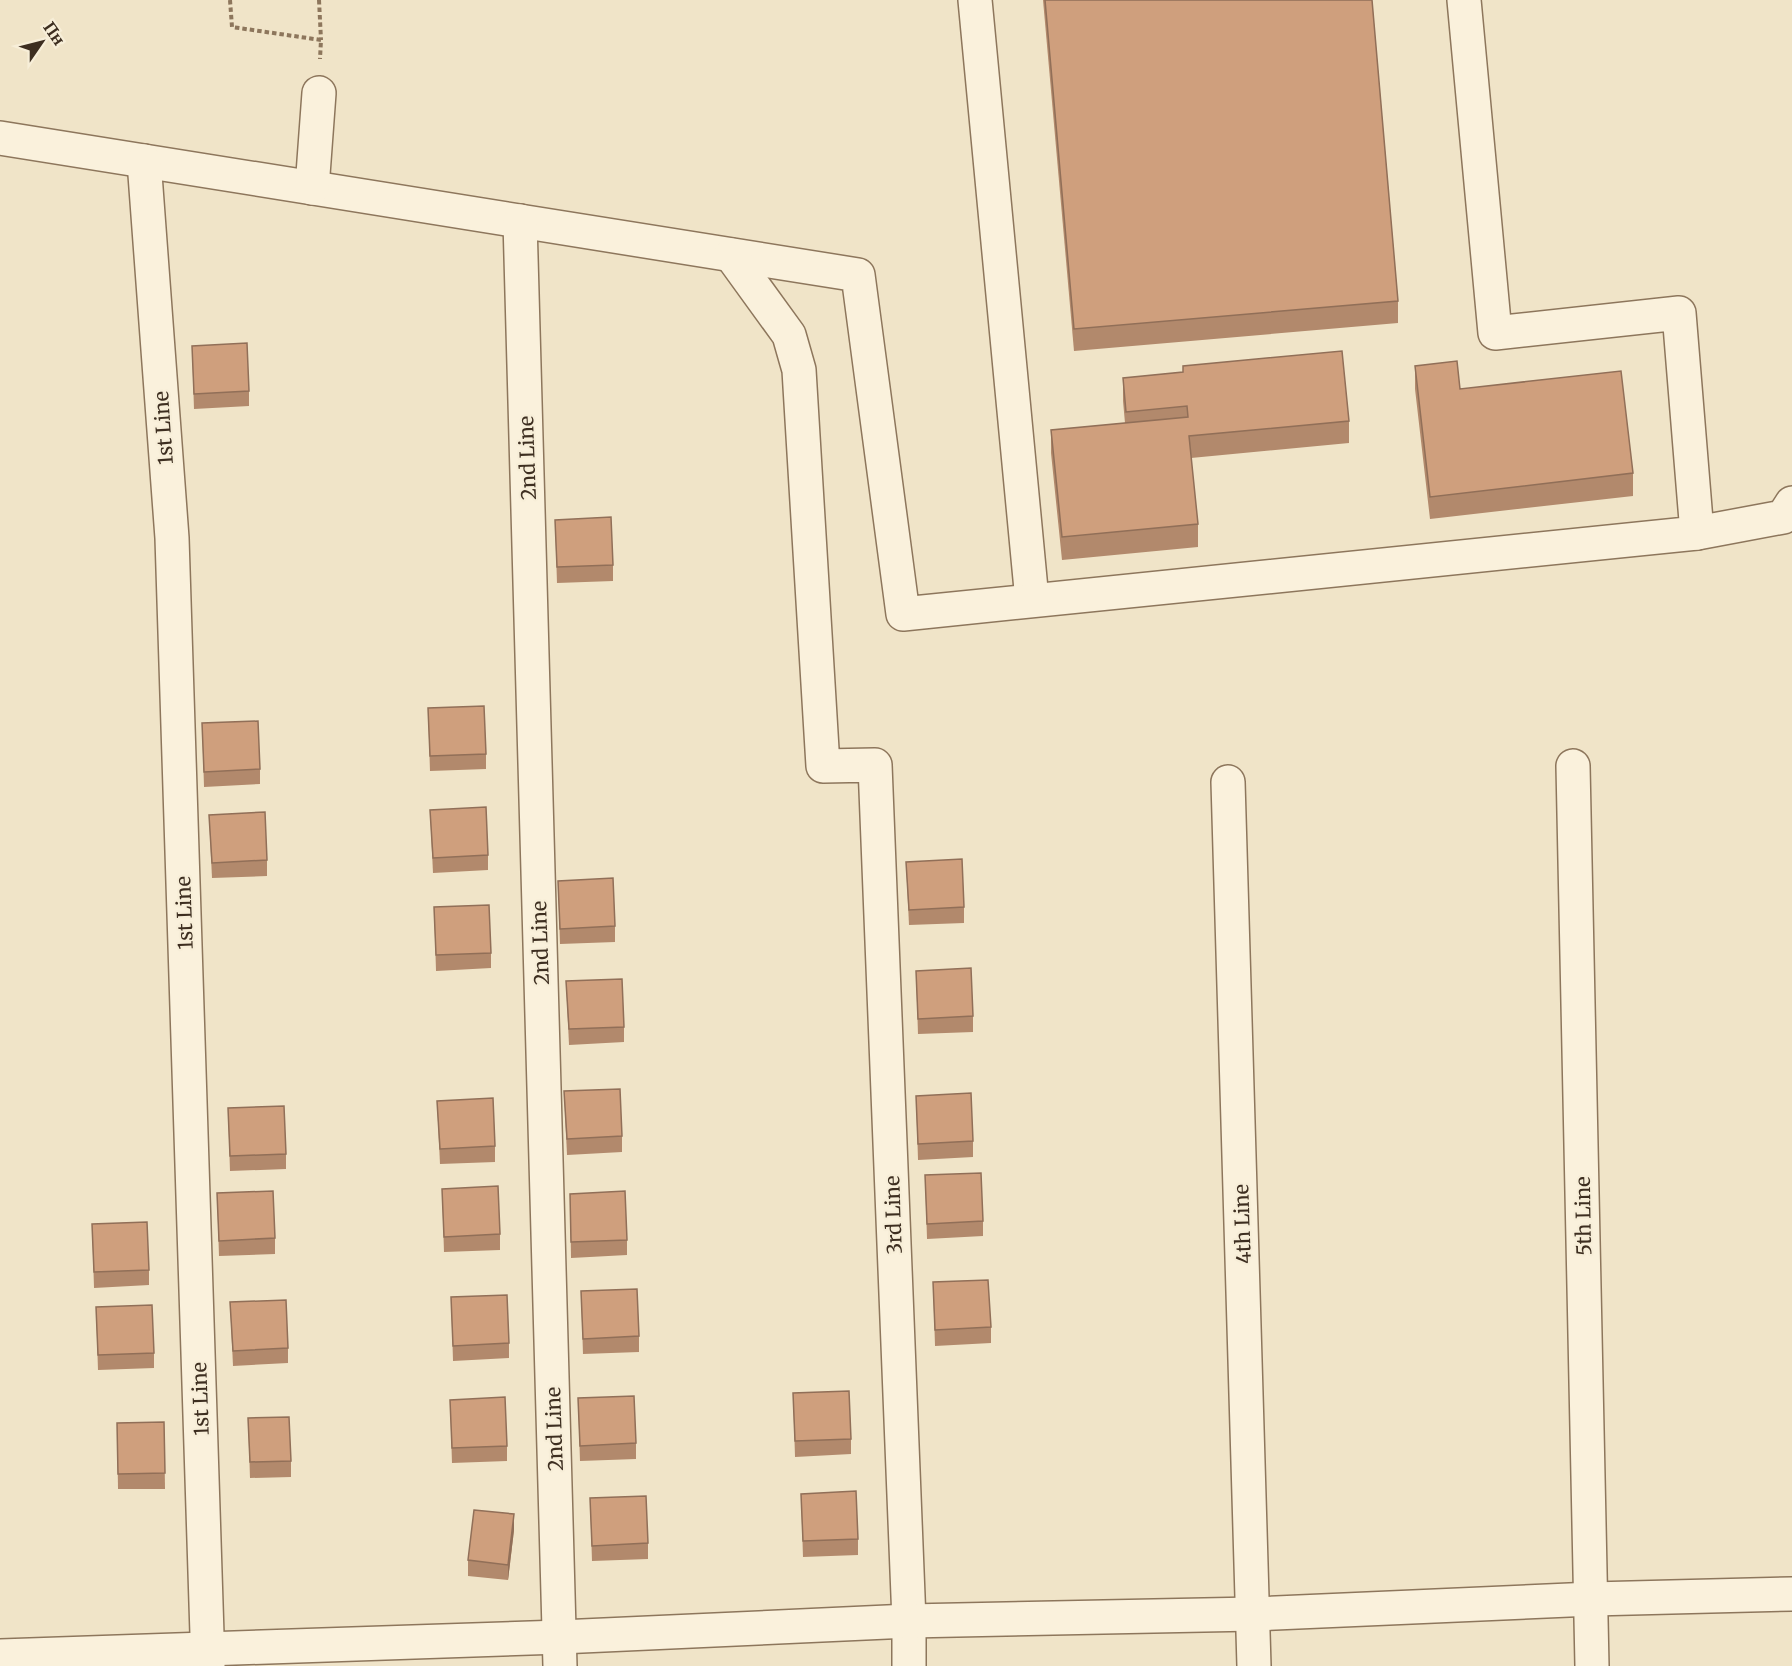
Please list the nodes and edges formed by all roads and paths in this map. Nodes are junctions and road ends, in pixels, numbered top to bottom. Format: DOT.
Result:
graph roads {
  1 [pos="230,0"];
  2 [pos="319,0"];
  3 [pos="975,0"];
  4 [pos="1464,0"];
  5 [pos="321,40"];
  6 [pos="319,93"];
  7 [pos="0,138"];
  8 [pos="144,161"];
  9 [pos="312,188"];
  10 [pos="520,221"];
  11 [pos="731,255"];
  12 [pos="1792,503"];
  13 [pos="1697,533"];
  14 [pos="1032,600"];
  15 [pos="1573,766"];
  16 [pos="1228,782"];
  17 [pos="1792,1594"];
  18 [pos="1592,1599"];
  19 [pos="1254,1614"];
  20 [pos="909,1622"];
  21 [pos="560,1652"];
  22 [pos="0,1656"];
  23 [pos="208,1657"];
  24 [pos="909,1666"];
  25 [pos="1254,1666"];
  26 [pos="1592,1666"];
  1 -- 5 [label="path"];
  2 -- 5 [label="path"];
  3 -- 14 [label="street"];
  4 -- 13 [label="street"];
  5 -- 6 [label="path"];
  6 -- 9 [label="street"];
  7 -- 8 [label="street"];
  8 -- 9 [label="street"];
  8 -- 23 [label="street, 1st Line"];
  9 -- 10 [label="street"];
  10 -- 11 [label="street"];
  10 -- 21 [label="street, 2nd Line"];
  11 -- 14 [label="street"];
  11 -- 20 [label="street, 3rd Line"];
  12 -- 13 [label="street"];
  13 -- 14 [label="street"];
  15 -- 18 [label="street, 5th Line"];
  16 -- 19 [label="street, 4th Line"];
  17 -- 18 [label="street"];
  18 -- 19 [label="street"];
  18 -- 26 [label="street, 5th Line"];
  19 -- 20 [label="street"];
  19 -- 25 [label="street, 4th Line"];
  20 -- 21 [label="street"];
  20 -- 24 [label="street, 3rd Line"];
  21 -- 23 [label="street"];
  22 -- 23 [label="street"];
}
